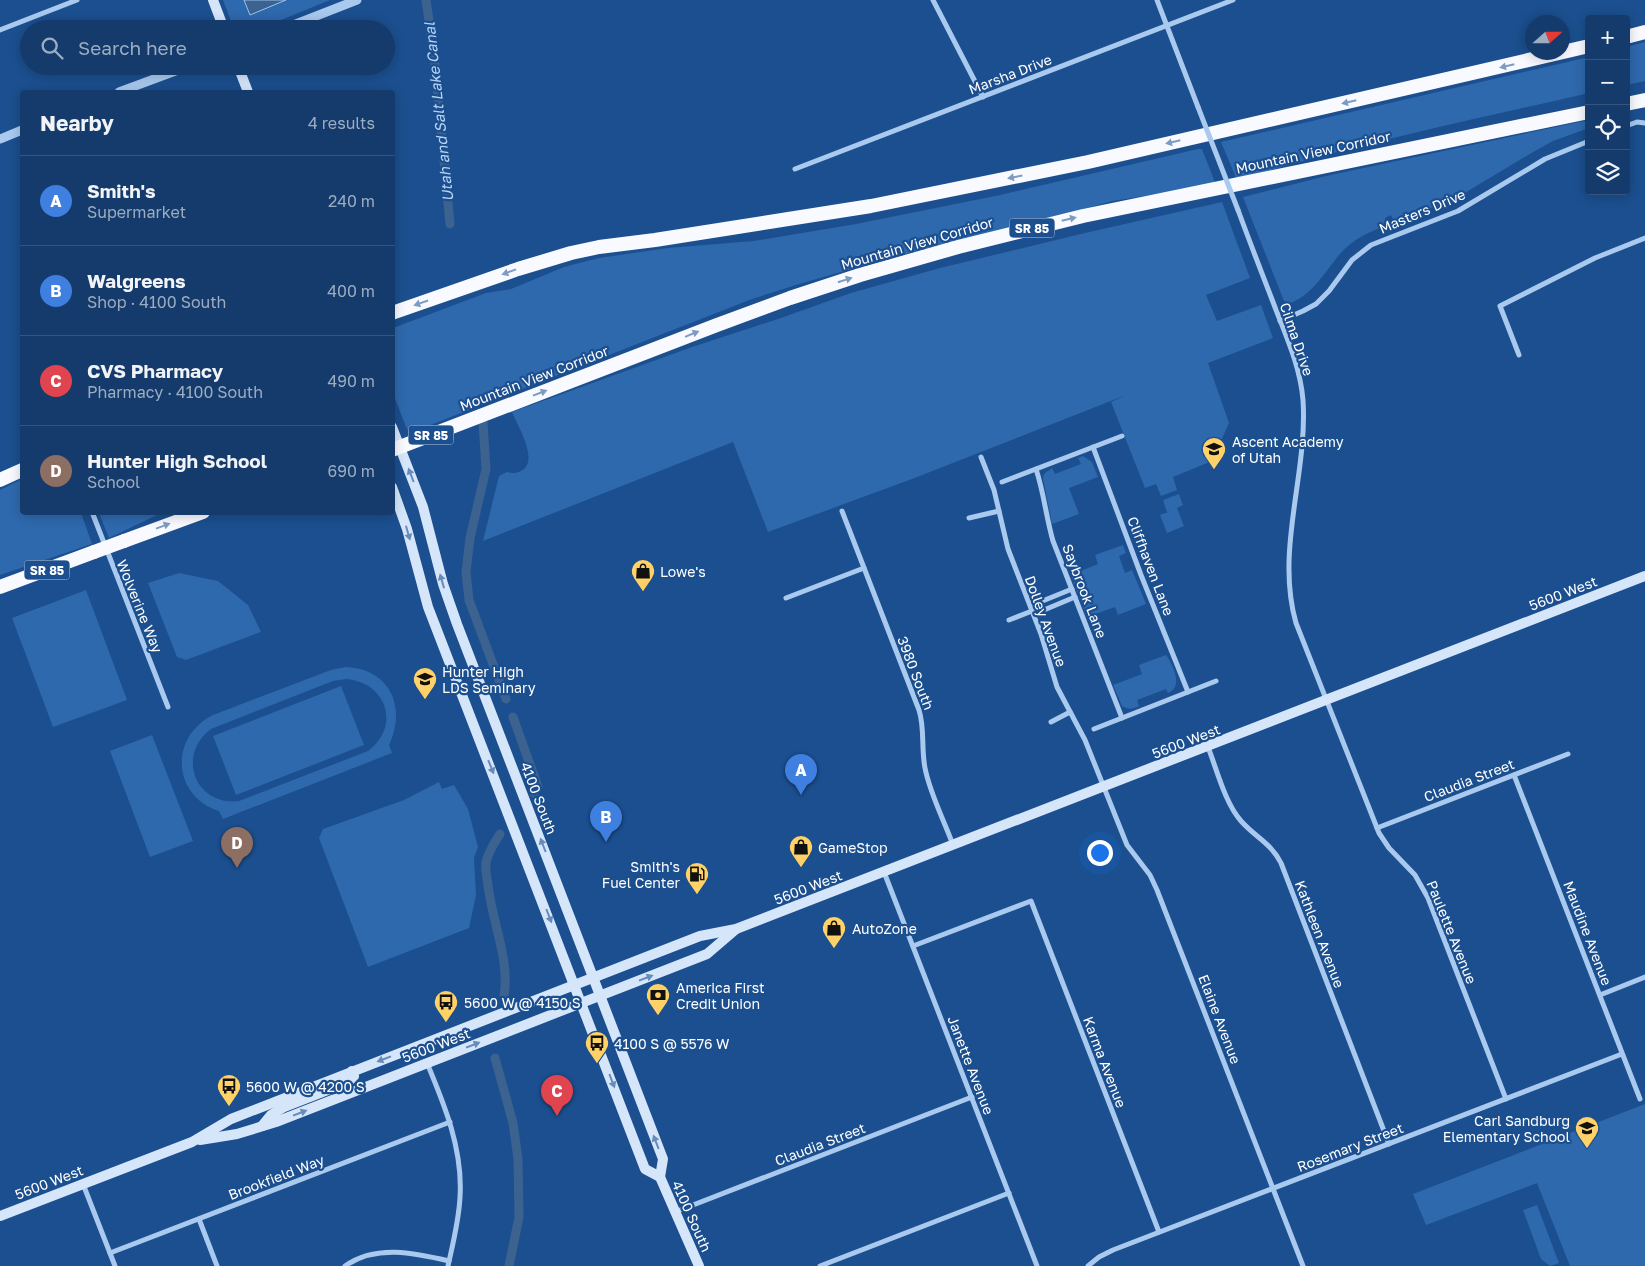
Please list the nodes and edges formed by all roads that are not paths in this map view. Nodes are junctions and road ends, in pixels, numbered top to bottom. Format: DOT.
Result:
graph roads {
  1 [pos="77,0"];
  2 [pos="212,0"];
  3 [pos="357,0"];
  4 [pos="933,0"];
  5 [pos="1157,0"];
  6 [pos="1233,0"];
  7 [pos="26,20"];
  8 [pos="220,20"];
  9 [pos="306,20"];
  10 [pos="20,22"];
  11 [pos="1166,25"];
  12 [pos="0,30"];
  13 [pos="1645,32"];
  14 [pos="1630,36"];
  15 [pos="1585,47"];
  16 [pos="165,75"];
  17 [pos="241,75"];
  18 [pos="124,90"];
  19 [pos="247,90"];
  20 [pos="983,97"];
  21 [pos="1645,100"];
  22 [pos="1630,103"];
  23 [pos="1585,113"];
  24 [pos="1645,123"];
  25 [pos="1630,125"];
  26 [pos="20,131"];
  27 [pos="0,139"];
  28 [pos="1585,143"];
  29 [pos="795,169"];
  30 [pos="1645,238"];
  31 [pos="395,312"];
  32 [pos="1280,321"];
  33 [pos="1519,355"];
  34 [pos="1122,436"];
  35 [pos="1093,447"];
  36 [pos="396,449"];
  37 [pos="981,458"];
  38 [pos="1036,469"];
  39 [pos="20,471"];
  40 [pos="0,480"];
  41 [pos="1002,482"];
  42 [pos="395,495"];
  43 [pos="842,511"];
  44 [pos="999,511"];
  45 [pos="93,515"];
  46 [pos="195,515"];
  47 [pos="969,518"];
  48 [pos="864,568"];
  49 [pos="1645,576"];
  50 [pos="0,588"];
  51 [pos="1072,589"];
  52 [pos="1075,597"];
  53 [pos="786,598"];
  54 [pos="1032,610"];
  55 [pos="1009,620"];
  56 [pos="1216,681"];
  57 [pos="1188,692"];
  58 [pos="1327,700"];
  59 [pos="168,707"];
  60 [pos="1070,712"];
  61 [pos="1122,718"];
  62 [pos="1051,722"];
  63 [pos="1094,729"];
  64 [pos="1208,747"];
  65 [pos="1568,754"];
  66 [pos="1514,775"];
  67 [pos="1104,787"];
  68 [pos="1377,828"];
  69 [pos="954,845"];
  70 [pos="884,872"];
  71 [pos="736,929"];
  72 [pos="913,946"];
  73 [pos="1645,977"];
  74 [pos="593,978"];
  75 [pos="575,984"];
  76 [pos="1600,995"];
  77 [pos="600,996"];
  78 [pos="582,1003"];
  79 [pos="1622,1054"];
  80 [pos="427,1063"];
  81 [pos="352,1071"];
  82 [pos="972,1097"];
  83 [pos="1506,1099"];
  84 [pos="1640,1099"];
  85 [pos="450,1122"];
  86 [pos="262,1127"];
  87 [pos="192,1142"];
  88 [pos="1389,1144"];
  89 [pos="660,1177"];
  90 [pos="83,1184"];
  91 [pos="1273,1188"];
  92 [pos="1009,1193"];
  93 [pos="676,1212"];
  94 [pos="0,1216"];
  95 [pos="199,1219"];
  96 [pos="1159,1232"];
  97 [pos="110,1254"];
  98 [pos="449,1263"];
  99 [pos="114,1266"];
  100 [pos="217,1266"];
  101 [pos="345,1266"];
  102 [pos="699,1266"];
  103 [pos="820,1266"];
  104 [pos="1037,1266"];
  105 [pos="1088,1266"];
  106 [pos="1303,1266"];
  1 -- 7 [label="street"];
  2 -- 8 [label="main road"];
  3 -- 9 [label="street"];
  4 -- 20 [label="street"];
  5 -- 11 [label="street, Cilma Drive"];
  6 -- 11 [label="street, Marsha Drive"];
  10 -- 12 [label="street"];
  11 -- 20 [label="street, Marsha Drive"];
  11 -- 32 [label="street, Cilma Drive, bridge"];
  13 -- 14 [label="highway"];
  15 -- 31 [label="highway, one-way"];
  16 -- 18 [label="street"];
  17 -- 19 [label="main road"];
  20 -- 29 [label="street, Marsha Drive"];
  21 -- 22 [label="highway"];
  36 -- 23 [label="highway, Mountain View Corridor / SR 85, one-way"];
  24 -- 25 [label="street"];
  26 -- 27 [label="street"];
  28 -- 32 [label="street, Masters Drive"];
  30 -- 33 [label="street"];
  32 -- 58 [label="street, Cilma Drive"];
  34 -- 35 [label="street"];
  35 -- 38 [label="street"];
  35 -- 57 [label="street, Cliffhaven Lane"];
  74 -- 36 [label="main road, 4100 South, one-way"];
  37 -- 44 [label="street, Dolley Avenue"];
  38 -- 41 [label="street"];
  38 -- 51 [label="street, Saybrook Lane"];
  39 -- 40 [label="highway"];
  42 -- 75 [label="main road, 4100 South, one-way"];
  43 -- 48 [label="street, 3980 South"];
  44 -- 47 [label="street"];
  44 -- 54 [label="street, Dolley Avenue"];
  45 -- 59 [label="street, Wolverine Way"];
  50 -- 46 [label="highway, SR 85, one-way, bridge"];
  48 -- 53 [label="street"];
  48 -- 69 [label="street, 3980 South"];
  49 -- 58 [label="main road, 5600 West"];
  51 -- 52 [label="street, Saybrook Lane"];
  51 -- 54 [label="street"];
  52 -- 54 [label="street"];
  52 -- 61 [label="street, Saybrook Lane"];
  54 -- 55 [label="street"];
  54 -- 60 [label="street, Dolley Avenue"];
  56 -- 57 [label="street"];
  57 -- 61 [label="street"];
  58 -- 64 [label="main road, 5600 West"];
  58 -- 68 [label="street, Paulette Avenue"];
  60 -- 62 [label="street"];
  60 -- 67 [label="street, Dolley Avenue"];
  61 -- 63 [label="street"];
  64 -- 67 [label="main road, 5600 West"];
  64 -- 88 [label="street, Kathleen Avenue"];
  65 -- 66 [label="street, Claudia Street"];
  66 -- 68 [label="street, Claudia Street"];
  66 -- 76 [label="street, Maudine Avenue"];
  67 -- 69 [label="main road, 5600 West"];
  67 -- 91 [label="street, Elaine Avenue"];
  68 -- 83 [label="street, Paulette Avenue"];
  69 -- 70 [label="main road, 5600 West"];
  70 -- 71 [label="main road, 5600 West"];
  70 -- 72 [label="street, Janette Avenue"];
  71 -- 74 [label="main road, 5600 West"];
  77 -- 71 [label="main road, 5600 West, one-way"];
  72 -- 82 [label="street, Janette Avenue"];
  72 -- 96 [label="street, Karma Avenue"];
  73 -- 76 [label="street"];
  74 -- 75 [label="main road, 5600 West"];
  74 -- 77 [label="main road, 4100 South"];
  75 -- 78 [label="main road, 4100 South"];
  75 -- 81 [label="main road, 5600 West, one-way"];
  76 -- 79 [label="street, Maudine Avenue"];
  77 -- 78 [label="main road, 5600 West"];
  89 -- 77 [label="main road, 4100 South, one-way"];
  80 -- 78 [label="main road, 5600 West, one-way"];
  78 -- 89 [label="main road, 4100 South, one-way"];
  79 -- 83 [label="street, Rosemary Street"];
  79 -- 84 [label="street, Maudine Avenue"];
  80 -- 85 [label="street"];
  86 -- 80 [label="main road, 5600 West, one-way"];
  81 -- 86 [label="main road"];
  81 -- 87 [label="main road, 5600 West"];
  82 -- 92 [label="street, Janette Avenue"];
  82 -- 93 [label="street, Claudia Street"];
  83 -- 88 [label="street, Rosemary Street"];
  85 -- 95 [label="street, Brookfield Way"];
  85 -- 98 [label="street"];
  86 -- 87 [label="main road, 5600 West"];
  87 -- 90 [label="main road, 5600 West"];
  88 -- 91 [label="street, Rosemary Street"];
  89 -- 93 [label="main road, 4100 South"];
  90 -- 94 [label="main road, 5600 West"];
  90 -- 97 [label="street"];
  91 -- 96 [label="street, Rosemary Street"];
  91 -- 106 [label="street, Elaine Avenue"];
  92 -- 103 [label="street"];
  92 -- 104 [label="street, Janette Avenue"];
  93 -- 102 [label="main road, 4100 South"];
  95 -- 97 [label="street, Brookfield Way"];
  95 -- 100 [label="street"];
  96 -- 105 [label="street, Rosemary Street"];
  97 -- 99 [label="street"];
  98 -- 101 [label="street"];
}
